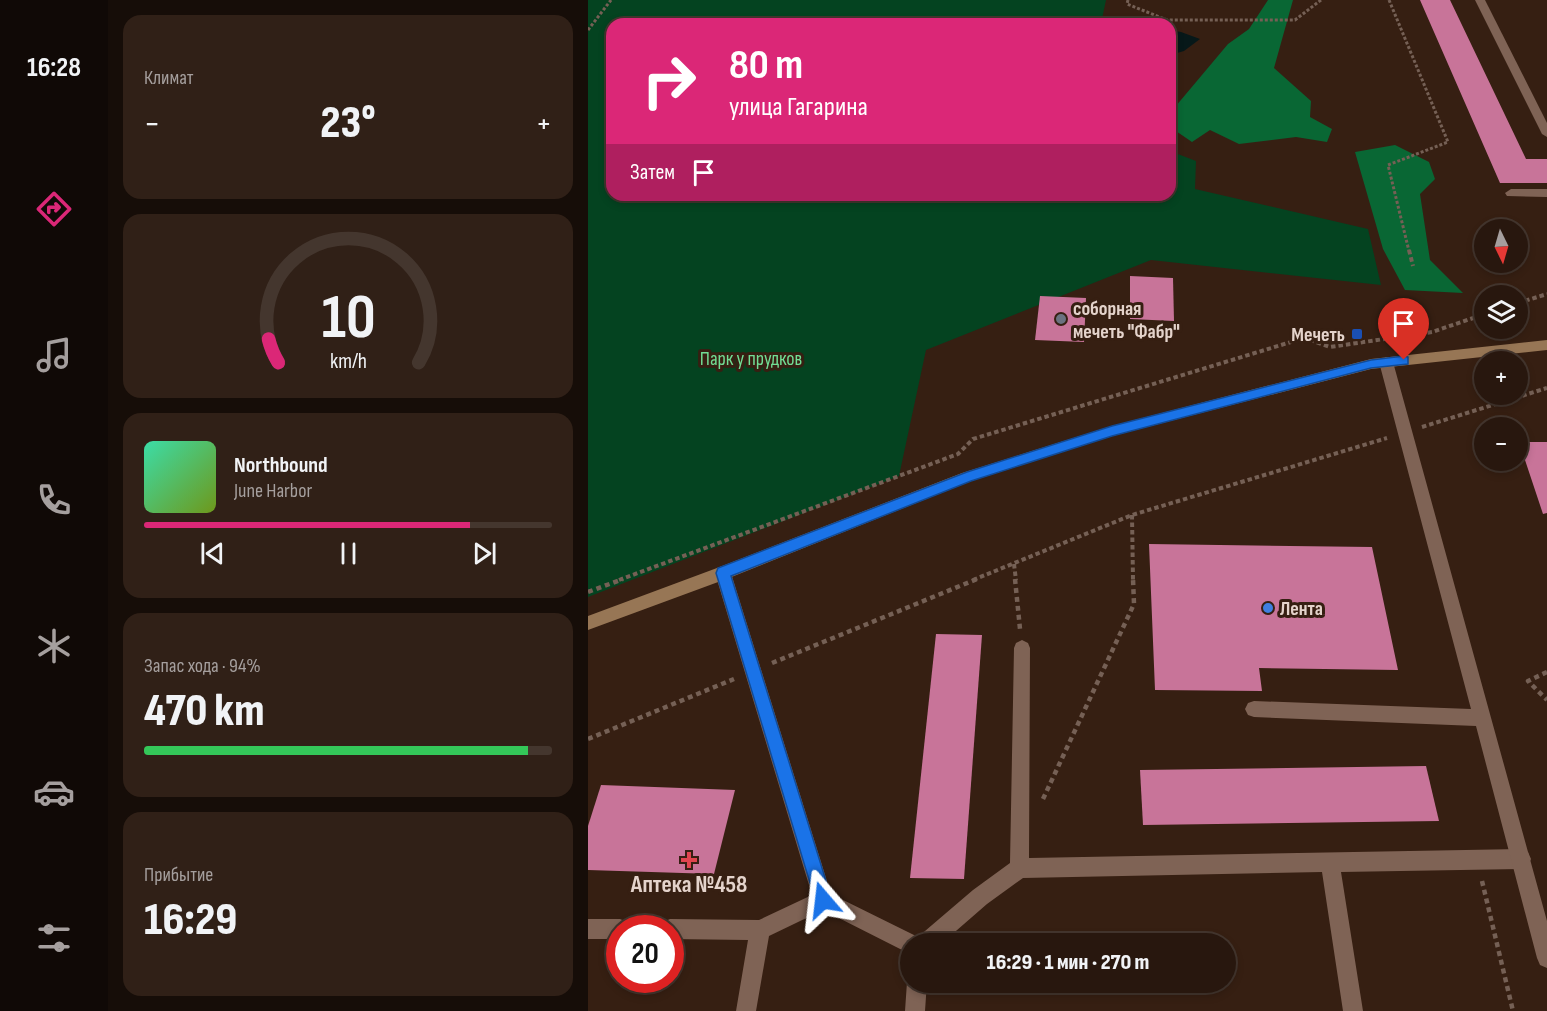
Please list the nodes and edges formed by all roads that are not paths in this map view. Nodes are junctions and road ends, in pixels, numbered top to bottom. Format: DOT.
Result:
graph roads {
  1 [pos="1480,0"];
  2 [pos="1547,134"];
  3 [pos="1511,193"];
  4 [pos="1547,193"];
  5 [pos="1547,345"];
  6 [pos="1386,362"];
  7 [pos="723,573"];
  8 [pos="588,623"];
  9 [pos="1022,648"];
  10 [pos="1254,709"];
  11 [pos="1482,718"];
  12 [pos="1521,859"];
  13 [pos="1330,862"];
  14 [pos="1020,867"];
  15 [pos="823,900"];
  16 [pos="588,928"];
  17 [pos="606,929"];
  18 [pos="684,929"];
  19 [pos="760,930"];
  20 [pos="938,933"];
  21 [pos="900,938"];
  22 [pos="1547,958"];
  23 [pos="916,993"];
  24 [pos="746,1011"];
  25 [pos="915,1011"];
  26 [pos="1353,1011"];
  1 -- 2 [label="street"];
  3 -- 4 [label="street"];
  5 -- 6 [label="street"];
  6 -- 7 [label="street"];
  6 -- 11 [label="street"];
  7 -- 8 [label="street"];
  7 -- 15 [label="street"];
  9 -- 14 [label="street"];
  10 -- 11 [label="street"];
  11 -- 12 [label="street"];
  12 -- 13 [label="street"];
  12 -- 22 [label="street"];
  13 -- 14 [label="street"];
  13 -- 26 [label="street"];
  14 -- 20 [label="street"];
  15 -- 19 [label="street"];
  15 -- 21 [label="street"];
  16 -- 17 [label="street"];
  18 -- 19 [label="street"];
  19 -- 24 [label="street"];
  23 -- 25 [label="street"];
}
